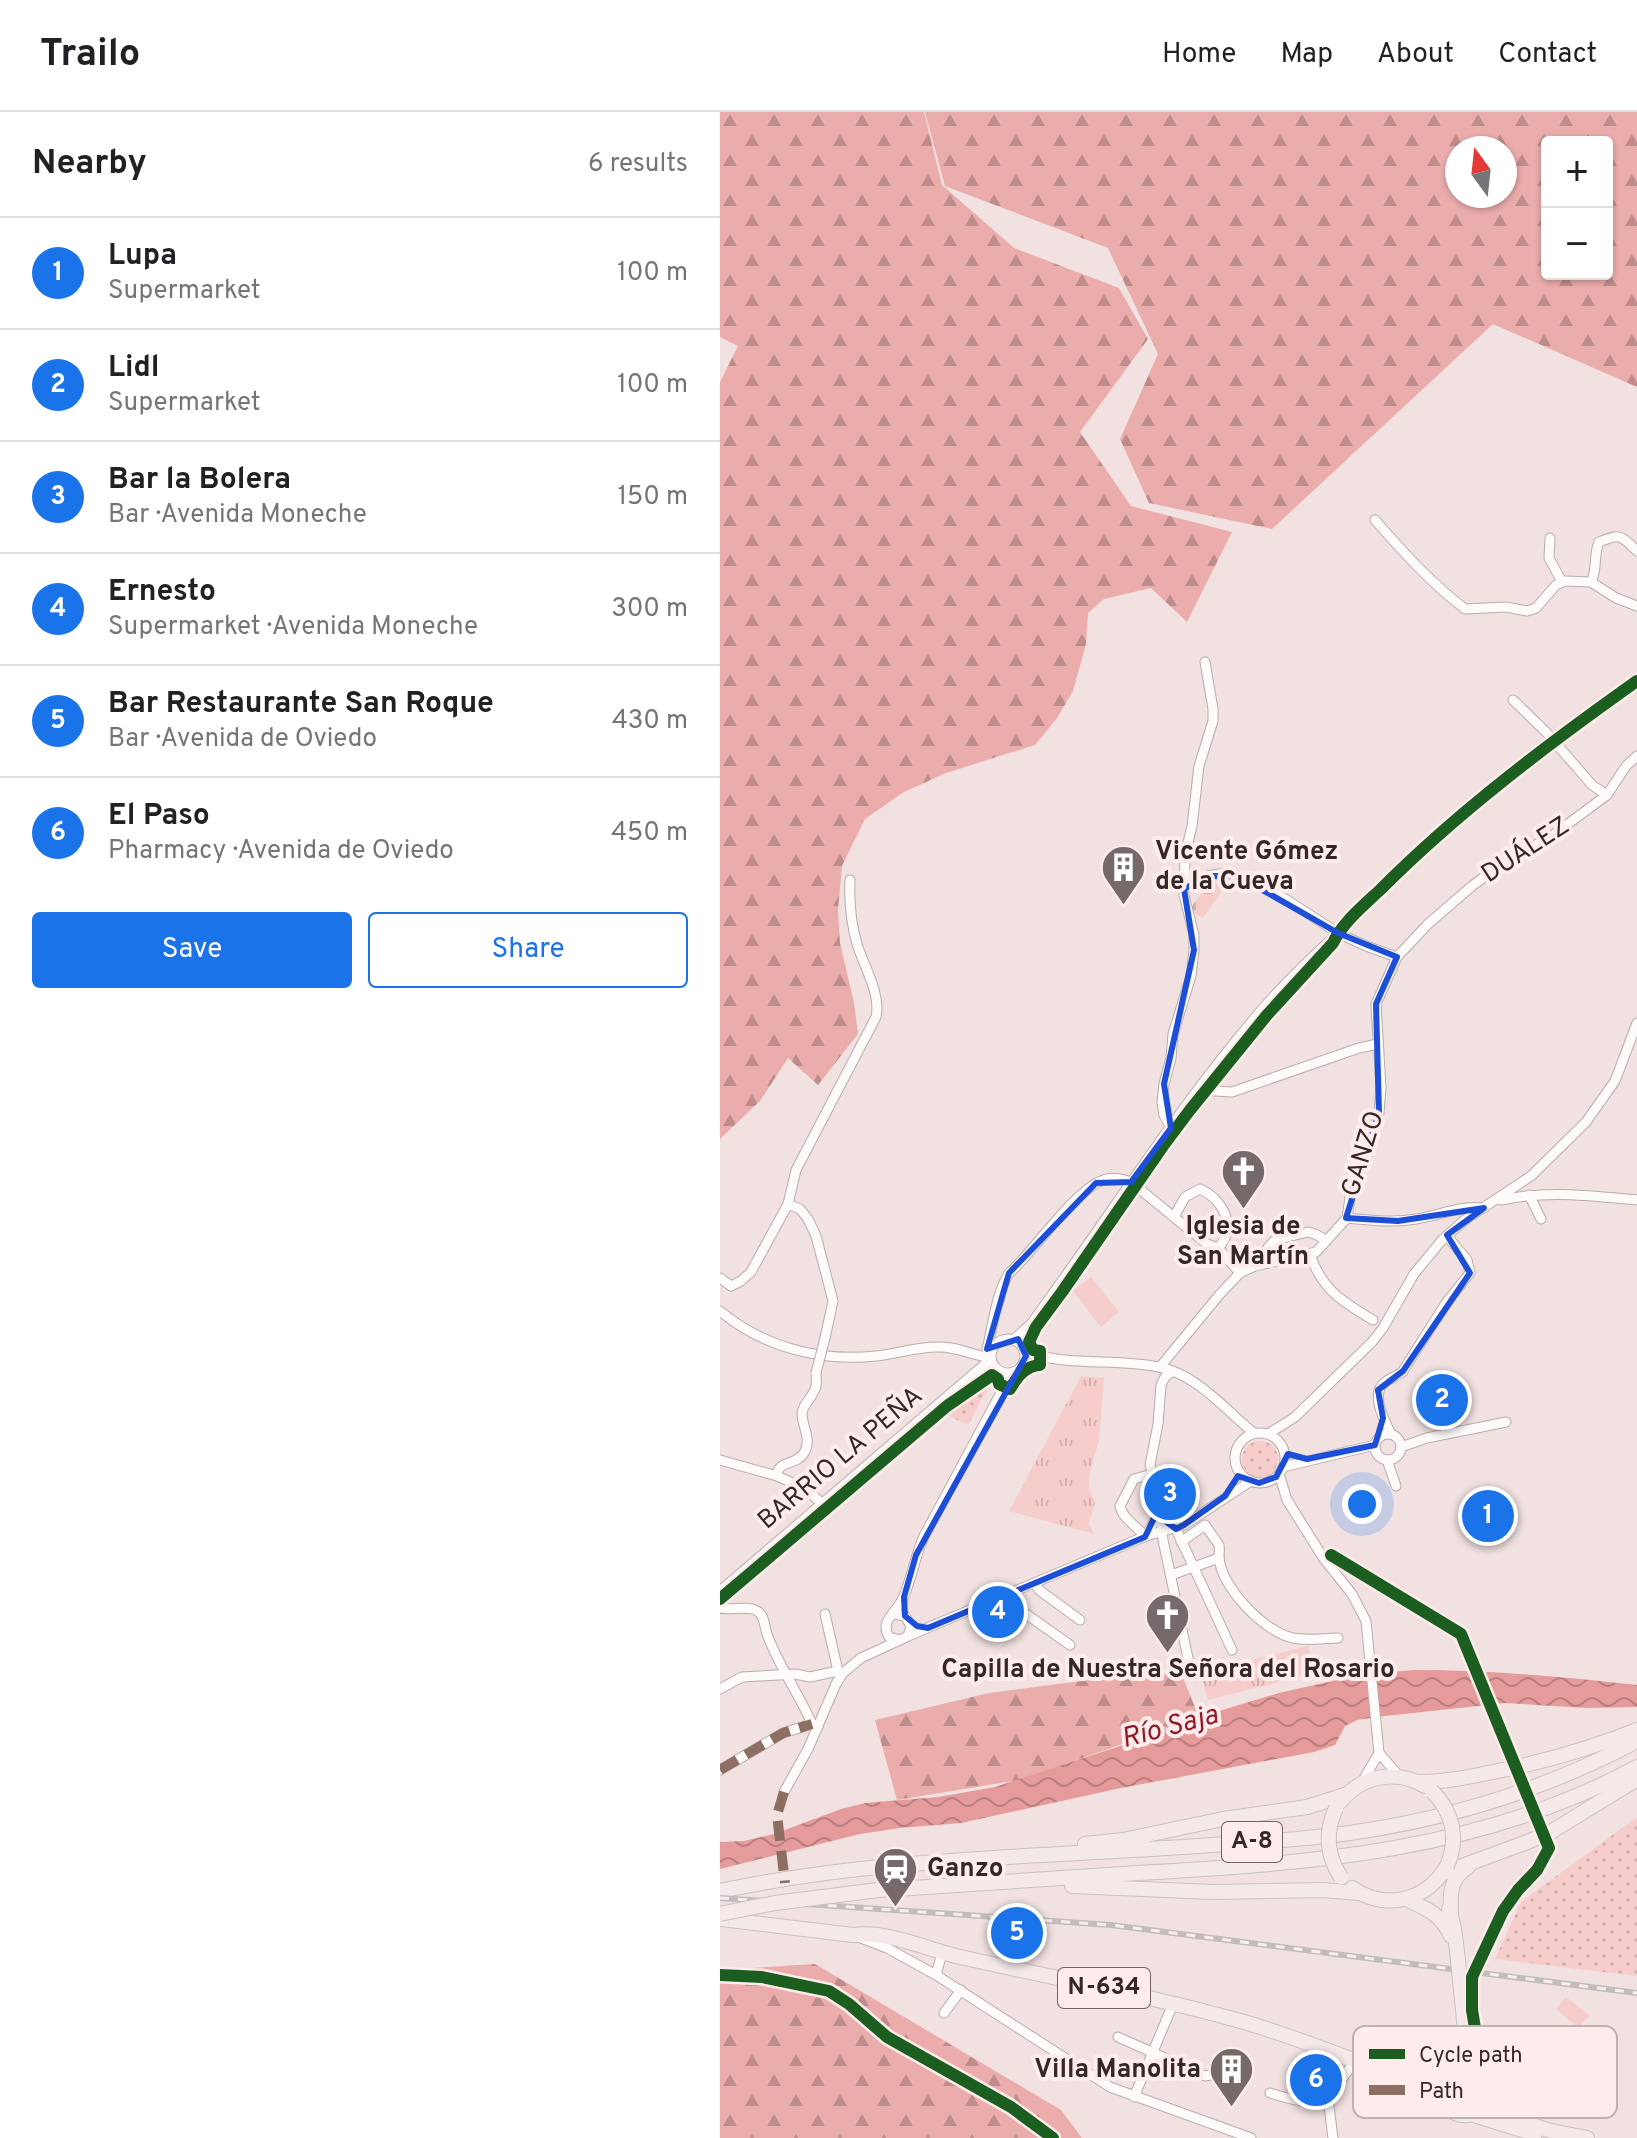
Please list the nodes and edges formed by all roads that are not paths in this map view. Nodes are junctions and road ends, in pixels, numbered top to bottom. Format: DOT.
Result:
graph roads {
  1 [pos="1375,520"];
  2 [pos="1550,538"];
  3 [pos="1637,551"];
  4 [pos="1562,582"];
  5 [pos="1591,582"];
  6 [pos="1637,606"];
  7 [pos="1205,662"];
  8 [pos="1637,681"];
  9 [pos="1513,700"];
  10 [pos="1553,740"];
  11 [pos="1637,756"];
  12 [pos="1607,795"];
  13 [pos="850,880"];
  14 [pos="1184,889"];
  15 [pos="1446,908"];
  16 [pos="1338,933"];
  17 [pos="1397,957"];
  18 [pos="1637,1023"];
  19 [pos="1378,1044"];
  20 [pos="1203,1084"];
  21 [pos="1171,1128"];
  22 [pos="1531,1176"];
  23 [pos="1131,1182"];
  24 [pos="1533,1195"];
  25 [pos="1637,1200"];
  26 [pos="1495,1201"];
  27 [pos="788,1204"];
  28 [pos="1484,1208"];
  29 [pos="1174,1217"];
  30 [pos="1347,1218"];
  31 [pos="1541,1219"];
  32 [pos="1447,1236"];
  33 [pos="1326,1240"];
  34 [pos="1218,1248"];
  35 [pos="1310,1254"];
  36 [pos="1269,1263"];
  37 [pos="1240,1273"];
  38 [pos="720,1278"];
  39 [pos="720,1311"];
  40 [pos="1373,1320"];
  41 [pos="1021,1350"];
  42 [pos="967,1351"];
  43 [pos="1173,1354"];
  44 [pos="996,1361"];
  45 [pos="1160,1367"];
  46 [pos="975,1373"];
  47 [pos="1175,1374"];
  48 [pos="963,1385"];
  49 [pos="1231,1415"];
  50 [pos="1295,1417"];
  51 [pos="1506,1422"];
  52 [pos="1254,1433"];
  53 [pos="1268,1434"];
  54 [pos="1239,1445"];
  55 [pos="1388,1446"];
  56 [pos="1283,1448"];
  57 [pos="1307,1459"];
  58 [pos="720,1460"];
  59 [pos="1281,1470"];
  60 [pos="1240,1473"];
  61 [pos="1152,1474"];
  62 [pos="777,1476"];
  63 [pos="1251,1481"];
  64 [pos="1268,1482"];
  65 [pos="1395,1483"];
  66 [pos="1225,1496"];
  67 [pos="1287,1500"];
  68 [pos="823,1504"];
  69 [pos="1160,1511"];
  70 [pos="1176,1529"];
  71 [pos="1152,1535"];
  72 [pos="1181,1542"];
  73 [pos="1219,1558"];
  74 [pos="1194,1567"];
  75 [pos="1171,1575"];
  76 [pos="1035,1584"];
  77 [pos="720,1591"];
  78 [pos="1007,1595"];
  79 [pos="904,1597"];
  80 [pos="720,1608"];
  81 [pos="825,1614"];
  82 [pos="894,1614"];
  83 [pos="907,1618"];
  84 [pos="1080,1620"];
  85 [pos="928,1628"];
  86 [pos="885,1631"];
  87 [pos="904,1638"];
  88 [pos="1338,1638"];
  89 [pos="1070,1645"];
  90 [pos="1232,1650"];
  91 [pos="874,1651"];
  92 [pos="1189,1663"];
  93 [pos="841,1672"];
  94 [pos="787,1674"];
  95 [pos="720,1689"];
  96 [pos="815,1725"];
  97 [pos="1637,1730"];
  98 [pos="1637,1741"];
  99 [pos="1610,1748"];
  100 [pos="1379,1753"];
  101 [pos="1637,1767"];
  102 [pos="720,1770"];
  103 [pos="1399,1776"];
  104 [pos="1637,1779"];
  105 [pos="1362,1782"];
  106 [pos="1426,1787"];
  107 [pos="784,1792"];
  108 [pos="1345,1795"];
  109 [pos="1549,1833"];
  110 [pos="878,1867"];
  111 [pos="1444,1872"];
  112 [pos="881,1890"];
  113 [pos="720,1891"];
  114 [pos="1359,1893"];
  115 [pos="1406,1899"];
  116 [pos="720,1916"];
  117 [pos="1451,1916"];
  118 [pos="853,1935"];
  119 [pos="1457,1951"];
  120 [pos="942,1953"];
  121 [pos="936,1975"];
  122 [pos="961,1990"];
  123 [pos="1173,2004"];
  124 [pos="944,2013"];
  125 [pos="1464,2026"];
  126 [pos="1118,2037"];
  127 [pos="1152,2053"];
  128 [pos="1353,2060"];
  129 [pos="1353,2064"];
  130 [pos="1211,2075"];
  131 [pos="1270,2093"];
  132 [pos="1134,2097"];
  133 [pos="1328,2098"];
  134 [pos="1484,2118"];
  135 [pos="1520,2118"];
  136 [pos="1251,2138"];
  137 [pos="1333,2138"];
  138 [pos="1551,2138"];
  139 [pos="1587,2138"];
  1 -- 4 [label="street"];
  2 -- 4 [label="street"];
  3 -- 5 [label="street"];
  4 -- 5 [label="street"];
  5 -- 6 [label="street"];
  7 -- 14 [label="street"];
  8 -- 10 [label="street"];
  9 -- 10 [label="street"];
  10 -- 12 [label="street"];
  11 -- 12 [label="street, DUÁLEZ"];
  12 -- 15 [label="street, DUÁLEZ"];
  13 -- 27 [label="street"];
  14 -- 16 [label="street"];
  14 -- 21 [label="street"];
  15 -- 17 [label="street, GANZO"];
  16 -- 17 [label="street"];
  16 -- 20 [label="street"];
  17 -- 19 [label="street, GANZO"];
  18 -- 22 [label="street, GANZO"];
  19 -- 20 [label="street"];
  19 -- 30 [label="street, GANZO"];
  20 -- 21 [label="street"];
  21 -- 23 [label="street"];
  22 -- 24 [label="street"];
  22 -- 26 [label="street, GANZO"];
  23 -- 29 [label="street"];
  23 -- 41 [label="street"];
  23 -- 44 [label="street"];
  24 -- 25 [label="street, GANZO"];
  24 -- 26 [label="street, GANZO"];
  24 -- 31 [label="street"];
  26 -- 28 [label="street, GANZO"];
  27 -- 38 [label="street"];
  27 -- 62 [label="street, BARRIO LA PEÑA, bridge"];
  28 -- 30 [label="street, GANZO"];
  28 -- 32 [label="street, GANZO"];
  29 -- 34 [label="street"];
  29 -- 34 [label="street"];
  30 -- 33 [label="street"];
  32 -- 50 [label="street, GANZO"];
  32 -- 55 [label="street"];
  33 -- 35 [label="street"];
  33 -- 36 [label="street"];
  34 -- 37 [label="street"];
  35 -- 36 [label="street"];
  35 -- 40 [label="street"];
  36 -- 37 [label="street"];
  37 -- 43 [label="street"];
  39 -- 42 [label="street"];
  41 -- 44 [label="street"];
  41 -- 44 [label="street"];
  41 -- 45 [label="street"];
  42 -- 44 [label="street"];
  42 -- 46 [label="street"];
  43 -- 45 [label="street"];
  43 -- 47 [label="street"];
  44 -- 46 [label="street, BARRIO LA PEÑA"];
  44 -- 48 [label="street, BARRIO LA PEÑA"];
  44 -- 79 [label="street"];
  45 -- 47 [label="street"];
  46 -- 48 [label="street, BARRIO LA PEÑA"];
  47 -- 49 [label="street"];
  47 -- 61 [label="street"];
  48 -- 68 [label="street, BARRIO LA PEÑA"];
  49 -- 52 [label="street"];
  49 -- 54 [label="street"];
  50 -- 53 [label="street, GANZO"];
  50 -- 56 [label="street, GANZO"];
  51 -- 55 [label="street"];
  52 -- 53 [label="street"];
  52 -- 54 [label="street"];
  53 -- 56 [label="street"];
  54 -- 60 [label="street"];
  55 -- 57 [label="street"];
  55 -- 65 [label="street"];
  56 -- 57 [label="street"];
  56 -- 59 [label="street"];
  57 -- 59 [label="street"];
  58 -- 62 [label="street, BARRIO LA PEÑA"];
  59 -- 64 [label="street"];
  59 -- 67 [label="street"];
  60 -- 63 [label="street"];
  60 -- 66 [label="street"];
  61 -- 69 [label="street"];
  61 -- 71 [label="street"];
  62 -- 68 [label="street, BARRIO LA PEÑA"];
  63 -- 64 [label="street"];
  63 -- 66 [label="street"];
  64 -- 67 [label="street"];
  66 -- 70 [label="street"];
  67 -- 100 [label="street"];
  68 -- 77 [label="street, BARRIO LA PEÑA"];
  69 -- 70 [label="street"];
  69 -- 71 [label="street"];
  69 -- 71 [label="street"];
  70 -- 71 [label="street"];
  70 -- 72 [label="street"];
  71 -- 75 [label="street"];
  71 -- 76 [label="street"];
  72 -- 73 [label="street"];
  72 -- 74 [label="street"];
  73 -- 74 [label="street"];
  73 -- 88 [label="street"];
  74 -- 75 [label="street"];
  74 -- 90 [label="street"];
  75 -- 92 [label="street"];
  76 -- 78 [label="street"];
  76 -- 84 [label="street"];
  78 -- 85 [label="street"];
  78 -- 89 [label="street"];
  79 -- 82 [label="street"];
  79 -- 83 [label="street"];
  80 -- 94 [label="street"];
  81 -- 93 [label="street"];
  82 -- 83 [label="street"];
  82 -- 86 [label="street"];
  83 -- 85 [label="street"];
  83 -- 87 [label="street"];
  85 -- 87 [label="street"];
  86 -- 87 [label="street"];
  86 -- 91 [label="street"];
  87 -- 91 [label="street"];
  91 -- 93 [label="street"];
  93 -- 94 [label="street"];
  93 -- 96 [label="street"];
  94 -- 95 [label="street"];
  94 -- 96 [label="street"];
  96 -- 102 [label="street"];
  96 -- 107 [label="street"];
  97 -- 99 [label="highway"];
  98 -- 99 [label="highway, A-8"];
  99 -- 106 [label="highway"];
  99 -- 110 [label="highway, A-8"];
  100 -- 103 [label="street"];
  100 -- 105 [label="street"];
  101 -- 112 [label="highway, A-8"];
  103 -- 105 [label="highway"];
  103 -- 106 [label="highway"];
  104 -- 109 [label="highway"];
  105 -- 108 [label="highway"];
  106 -- 111 [label="highway, bridge"];
  108 -- 110 [label="highway"];
  108 -- 114 [label="highway, bridge"];
  109 -- 111 [label="highway"];
  109 -- 117 [label="highway"];
  110 -- 113 [label="highway, A-8"];
  111 -- 115 [label="highway"];
  111 -- 117 [label="highway"];
  112 -- 114 [label="highway"];
  112 -- 116 [label="highway, A-8, bridge"];
  114 -- 115 [label="highway"];
  115 -- 119 [label="highway"];
  116 -- 118 [label="highway, N-634"];
  117 -- 119 [label="highway"];
  118 -- 120 [label="highway, N-634"];
  118 -- 121 [label="street"];
  119 -- 125 [label="highway, bridge"];
  120 -- 121 [label="street"];
  120 -- 123 [label="highway, N-634"];
  121 -- 122 [label="street"];
  122 -- 124 [label="street"];
  122 -- 132 [label="street"];
  123 -- 127 [label="street"];
  123 -- 128 [label="highway, N-634"];
  126 -- 127 [label="street"];
  127 -- 130 [label="street"];
  127 -- 132 [label="street"];
  129 -- 133 [label="street"];
  131 -- 133 [label="street"];
  132 -- 136 [label="street"];
  133 -- 137 [label="street"];
  134 -- 138 [label="highway, N-634"];
  135 -- 139 [label="highway"];
}
